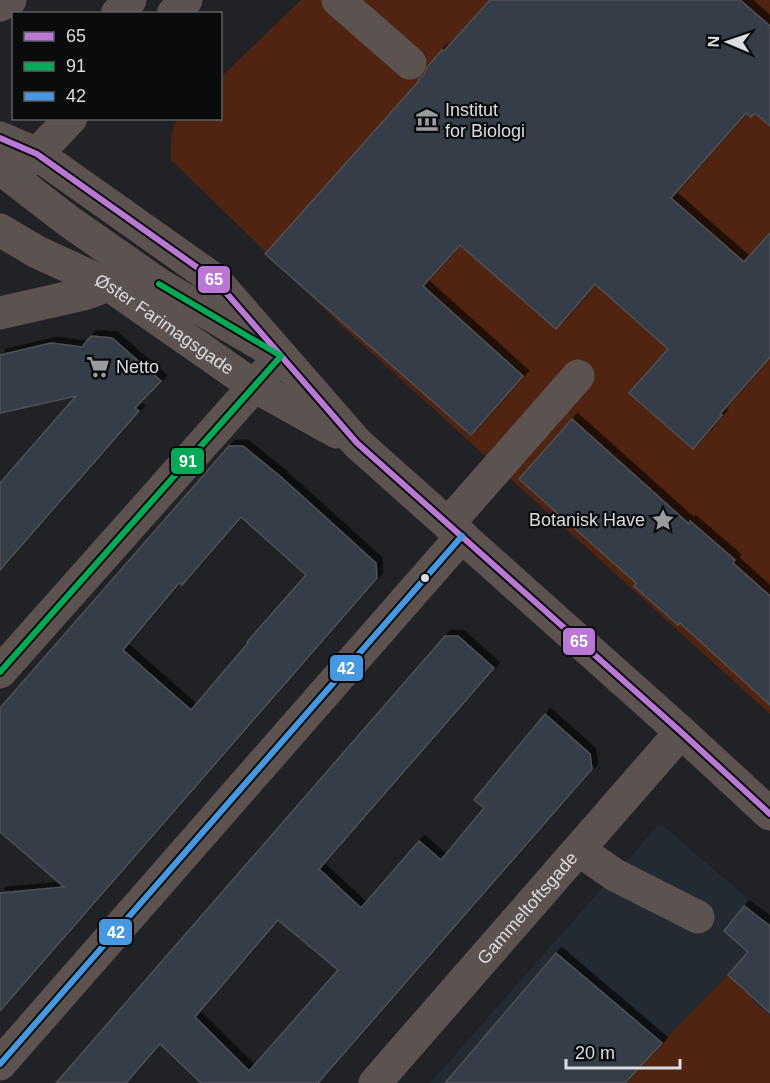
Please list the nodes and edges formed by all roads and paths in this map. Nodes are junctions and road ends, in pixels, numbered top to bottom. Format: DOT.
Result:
graph roads {
  1 [pos="10,0"];
  2 [pos="130,0"];
  3 [pos="186,0"];
  4 [pos="338,0"];
  5 [pos="0,5"];
  6 [pos="119,12"];
  7 [pos="175,12"];
  8 [pos="411,63"];
  9 [pos="14,120"];
  10 [pos="69,120"];
  11 [pos="0,137"];
  12 [pos="37,154"];
  13 [pos="4,176"];
  14 [pos="0,230"];
  15 [pos="109,285"];
  16 [pos="0,313"];
  17 [pos="281,356"];
  18 [pos="578,376"];
  19 [pos="254,386"];
  20 [pos="357,443"];
  21 [pos="455,530"];
  22 [pos="0,672"];
  23 [pos="681,732"];
  24 [pos="770,814"];
  25 [pos="579,850"];
  26 [pos="698,917"];
  27 [pos="0,1064"];
  28 [pos="375,1083"];
  1 -- 5 [label="street"];
  2 -- 6 [label="street"];
  3 -- 7 [label="street"];
  4 -- 8 [label="street"];
  9 -- 11 [label="street"];
  10 -- 12 [label="street"];
  11 -- 12 [label="street, Øster Farimagsgade"];
  12 -- 13 [label="street"];
  12 -- 17 [label="street, Øster Farimagsgade"];
  13 -- 17 [label="street"];
  14 -- 15 [label="street, Øster Farimagsgade"];
  15 -- 16 [label="street"];
  15 -- 19 [label="street, Øster Farimagsgade"];
  17 -- 19 [label="street"];
  17 -- 20 [label="street, Øster Farimagsgade"];
  18 -- 21 [label="street"];
  19 -- 20 [label="street, Øster Farimagsgade"];
  19 -- 22 [label="street"];
  20 -- 21 [label="street, Øster Farimagsgade"];
  21 -- 23 [label="street, Øster Farimagsgade"];
  21 -- 27 [label="street"];
  23 -- 24 [label="street, Øster Farimagsgade"];
  23 -- 25 [label="street, Gammeltoftsgade"];
  25 -- 26 [label="street"];
  25 -- 28 [label="street, Gammeltoftsgade"];
}
